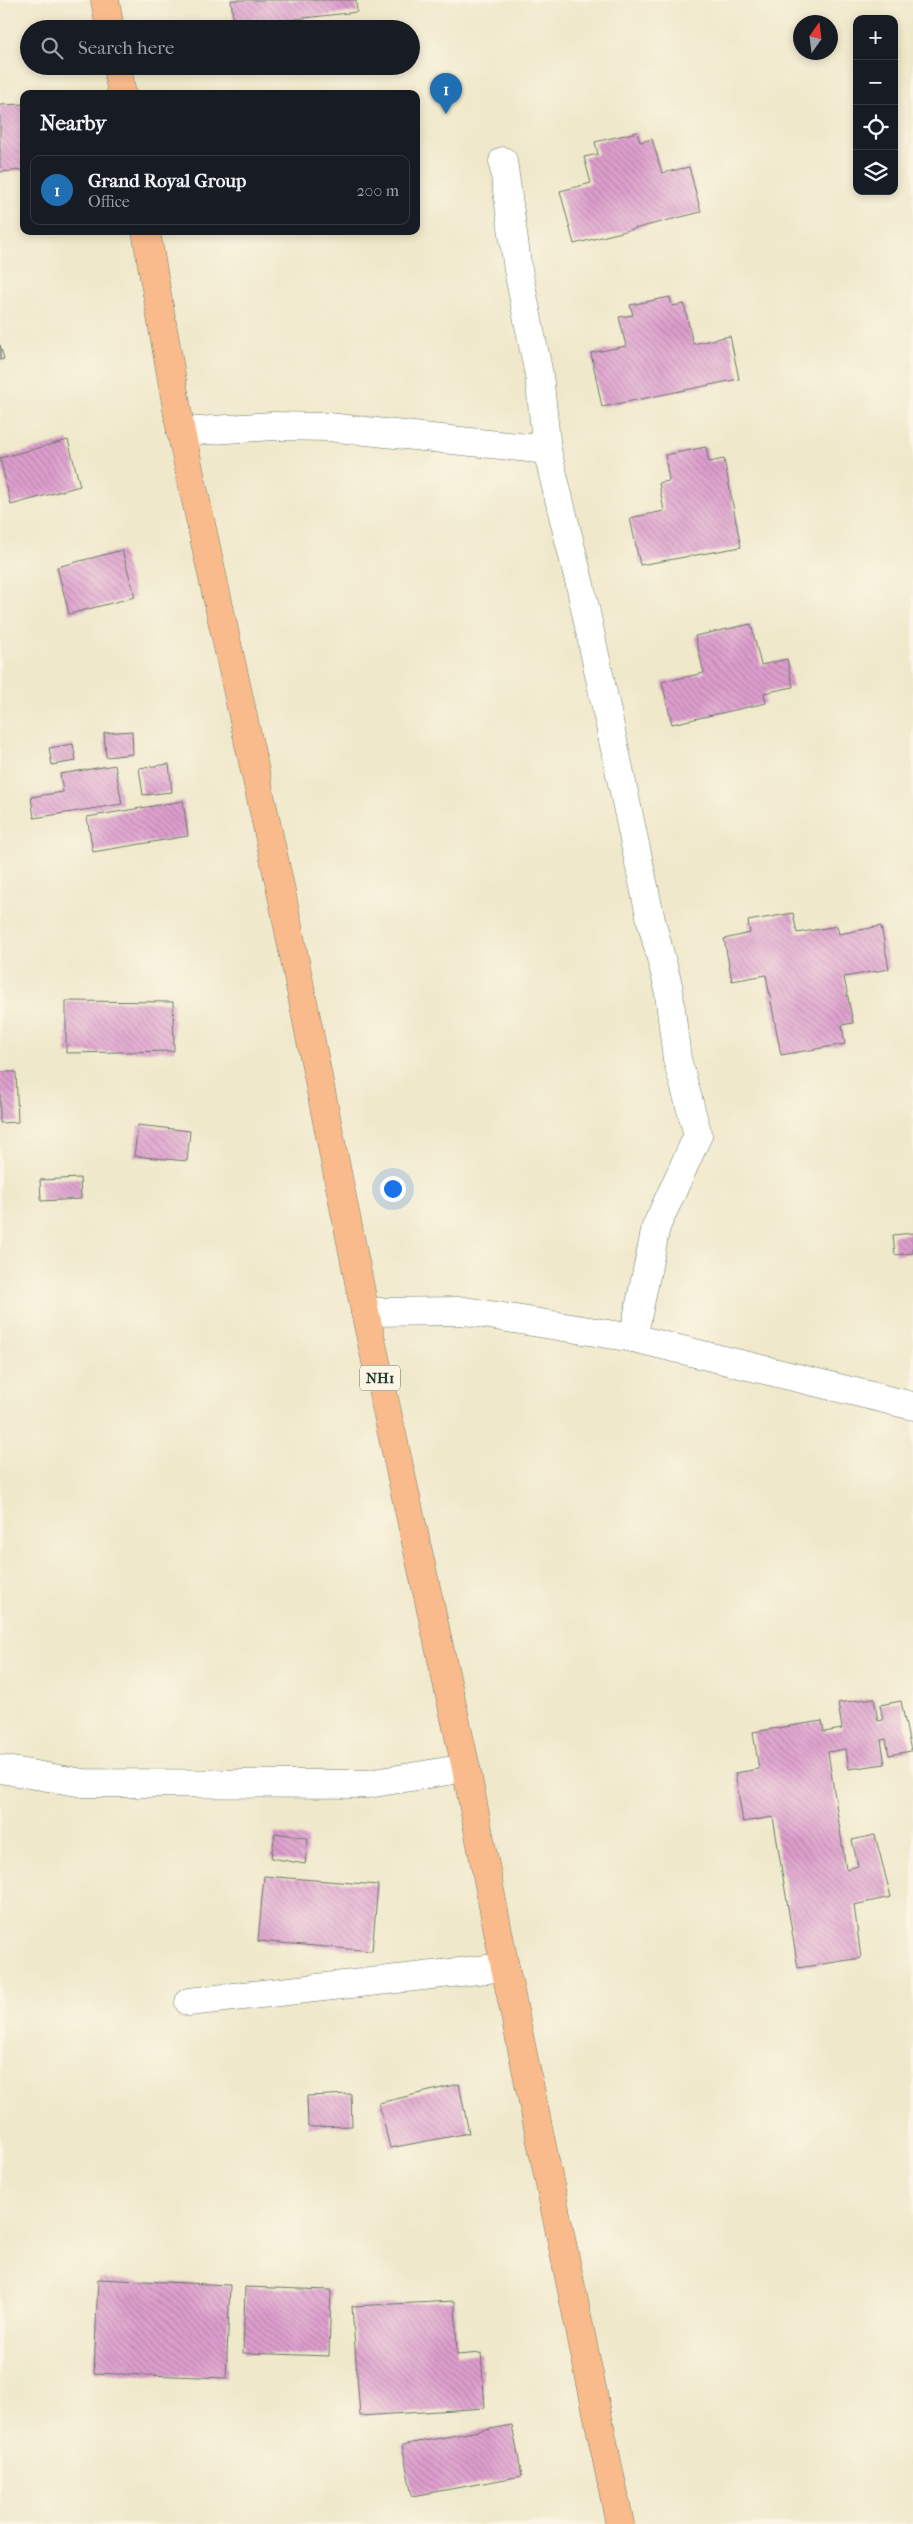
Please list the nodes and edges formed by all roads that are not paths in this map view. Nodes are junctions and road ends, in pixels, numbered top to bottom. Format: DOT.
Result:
graph roads {
  1 [pos="105,0"];
  2 [pos="108,20"];
  3 [pos="119,75"];
  4 [pos="121,90"];
  5 [pos="503,161"];
  6 [pos="147,235"];
  7 [pos="181,432"];
  8 [pos="547,450"];
  9 [pos="365,1312"];
  10 [pos="633,1338"];
  11 [pos="913,1406"];
  12 [pos="466,1768"];
  13 [pos="0,1769"];
  14 [pos="505,1967"];
  15 [pos="189,2002"];
  16 [pos="620,2524"];
  1 -- 2 [label="highway"];
  3 -- 4 [label="highway"];
  5 -- 8 [label="street"];
  6 -- 7 [label="highway, NH1"];
  7 -- 8 [label="street"];
  7 -- 9 [label="highway, NH1"];
  8 -- 10 [label="street"];
  9 -- 10 [label="street"];
  9 -- 12 [label="highway, NH1"];
  10 -- 11 [label="street"];
  12 -- 13 [label="street"];
  12 -- 14 [label="highway, NH1"];
  14 -- 15 [label="street"];
  14 -- 16 [label="highway, NH1"];
}
